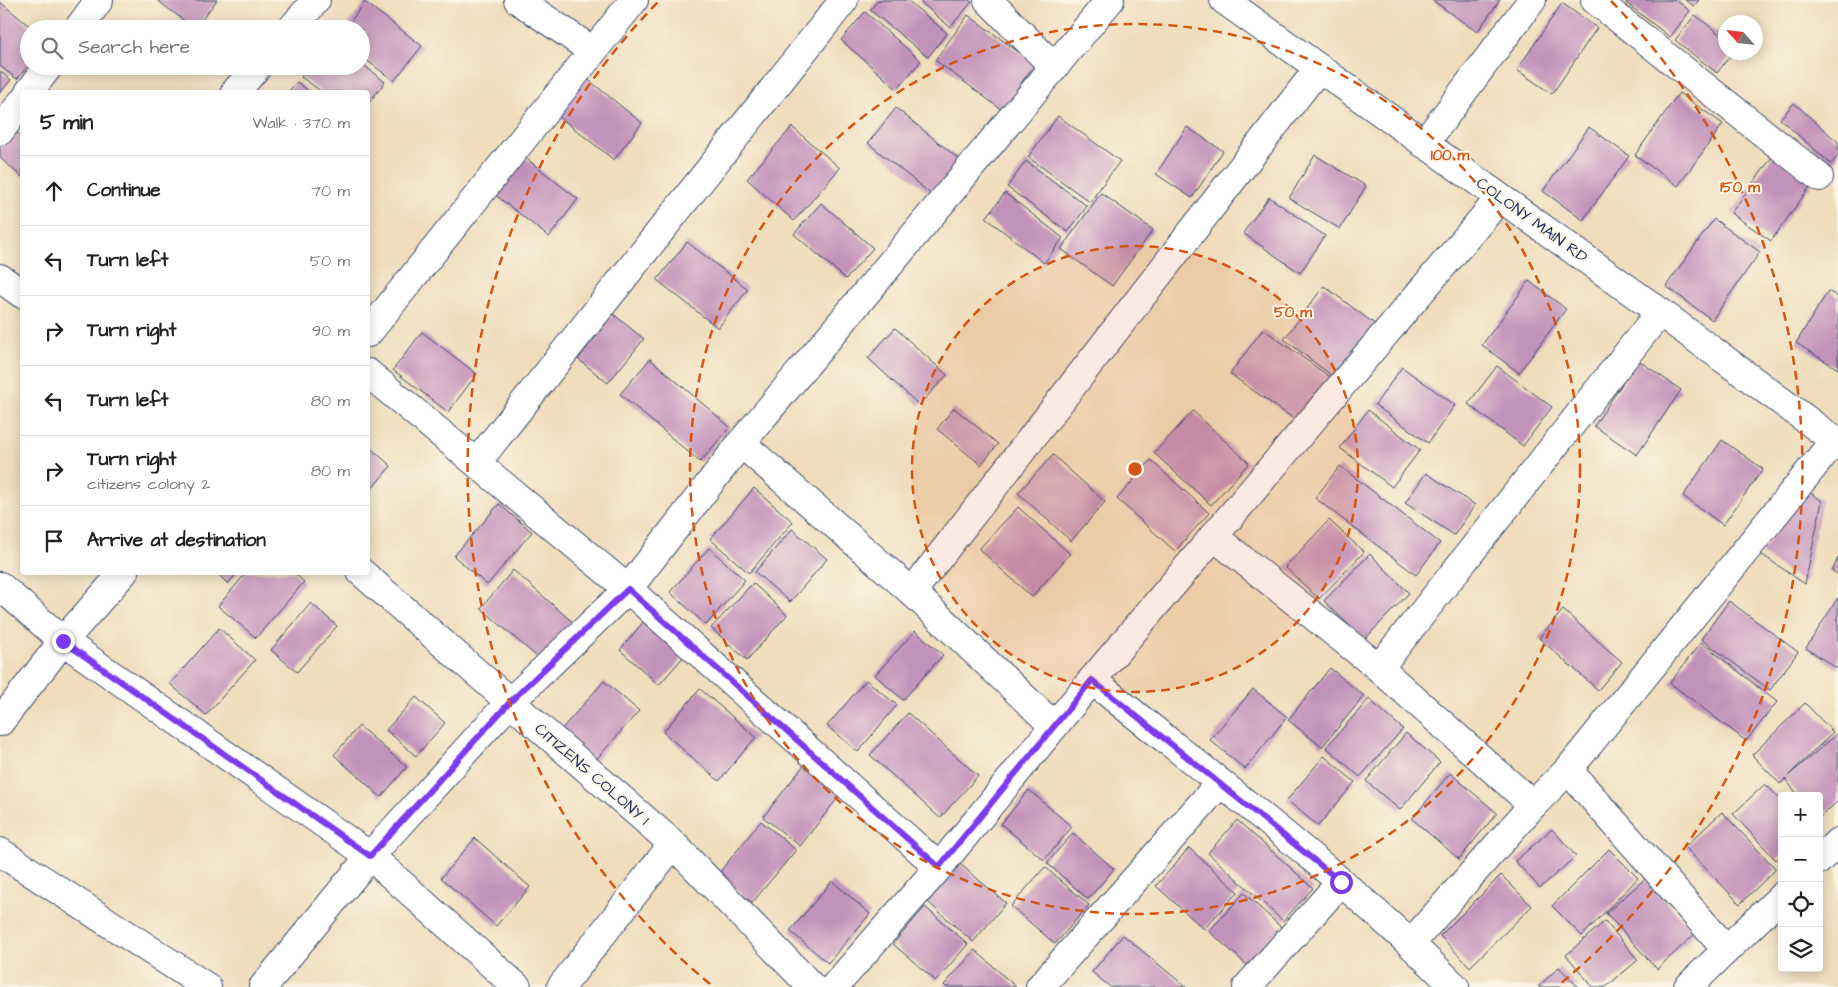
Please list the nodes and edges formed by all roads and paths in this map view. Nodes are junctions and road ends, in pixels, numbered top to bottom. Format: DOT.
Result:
graph roads {
  1 [pos="99,0"];
  2 [pos="316,0"];
  3 [pos="518,0"];
  4 [pos="634,0"];
  5 [pos="844,0"];
  6 [pos="988,0"];
  7 [pos="1110,0"];
  8 [pos="1224,0"];
  9 [pos="1532,0"];
  10 [pos="1595,0"];
  11 [pos="85,20"];
  12 [pos="299,20"];
  13 [pos="593,51"];
  14 [pos="1054,67"];
  15 [pos="1319,68"];
  16 [pos="42,75"];
  17 [pos="250,75"];
  18 [pos="31,90"];
  19 [pos="237,90"];
  20 [pos="20,105"];
  21 [pos="0,132"];
  22 [pos="1424,144"];
  23 [pos="1819,177"];
  24 [pos="1500,198"];
  25 [pos="0,278"];
  26 [pos="20,293"];
  27 [pos="1660,312"];
  28 [pos="370,330"];
  29 [pos="370,375"];
  30 [pos="1836,442"];
  31 [pos="740,443"];
  32 [pos="477,462"];
  33 [pos="1213,536"];
  34 [pos="121,575"];
  35 [pos="364,575"];
  36 [pos="0,586"];
  37 [pos="628,589"];
  38 [pos="912,592"];
  39 [pos="63,641"];
  40 [pos="1379,668"];
  41 [pos="1092,680"];
  42 [pos="510,702"];
  43 [pos="0,722"];
  44 [pos="1054,726"];
  45 [pos="1568,770"];
  46 [pos="1220,784"];
  47 [pos="1533,805"];
  48 [pos="1838,842"];
  49 [pos="672,844"];
  50 [pos="0,852"];
  51 [pos="370,856"];
  52 [pos="1823,856"];
  53 [pos="939,867"];
  54 [pos="1341,882"];
  55 [pos="1778,900"];
  56 [pos="1411,943"];
  57 [pos="1726,948"];
  58 [pos="207,987"];
  59 [pos="262,987"];
  60 [pos="517,987"];
  61 [pos="561,987"];
  62 [pos="812,987"];
  63 [pos="834,987"];
  64 [pos="1040,987"];
  65 [pos="1247,987"];
  66 [pos="1455,987"];
  67 [pos="1688,987"];
  1 -- 11 [label="street"];
  2 -- 12 [label="street"];
  3 -- 13 [label="street"];
  4 -- 13 [label="street"];
  5 -- 32 [label="street"];
  6 -- 14 [label="street"];
  7 -- 14 [label="street"];
  8 -- 15 [label="street, COLONY MAIN RD"];
  9 -- 22 [label="street"];
  10 -- 23 [label="street"];
  13 -- 28 [label="street"];
  14 -- 31 [label="street"];
  15 -- 22 [label="street, COLONY MAIN RD"];
  15 -- 38 [label="street"];
  16 -- 18 [label="street"];
  17 -- 19 [label="street"];
  20 -- 21 [label="street"];
  22 -- 24 [label="street, COLONY MAIN RD"];
  24 -- 27 [label="street, COLONY MAIN RD"];
  24 -- 33 [label="street"];
  25 -- 26 [label="street"];
  27 -- 30 [label="street, COLONY MAIN RD"];
  27 -- 40 [label="street"];
  29 -- 32 [label="street"];
  30 -- 45 [label="street"];
  31 -- 37 [label="street"];
  31 -- 38 [label="street"];
  32 -- 37 [label="street"];
  33 -- 40 [label="street"];
  33 -- 41 [label="street"];
  34 -- 39 [label="street"];
  35 -- 42 [label="street, CITIZENS COLONY 1"];
  36 -- 39 [label="street"];
  37 -- 42 [label="street"];
  37 -- 53 [label="street"];
  38 -- 44 [label="street"];
  39 -- 43 [label="street"];
  39 -- 51 [label="street"];
  40 -- 47 [label="street"];
  41 -- 44 [label="street"];
  41 -- 46 [label="street"];
  42 -- 49 [label="street, CITIZENS COLONY 1"];
  42 -- 51 [label="street"];
  44 -- 53 [label="street"];
  45 -- 47 [label="street"];
  45 -- 57 [label="street"];
  46 -- 54 [label="street"];
  46 -- 64 [label="street"];
  47 -- 56 [label="street"];
  48 -- 52 [label="street"];
  49 -- 61 [label="street"];
  49 -- 62 [label="street, CITIZENS COLONY 1"];
  50 -- 58 [label="street"];
  51 -- 59 [label="street"];
  51 -- 60 [label="street"];
  53 -- 63 [label="street"];
  54 -- 56 [label="street"];
  54 -- 65 [label="street"];
  55 -- 57 [label="street"];
  56 -- 66 [label="street"];
  57 -- 67 [label="street"];
}
